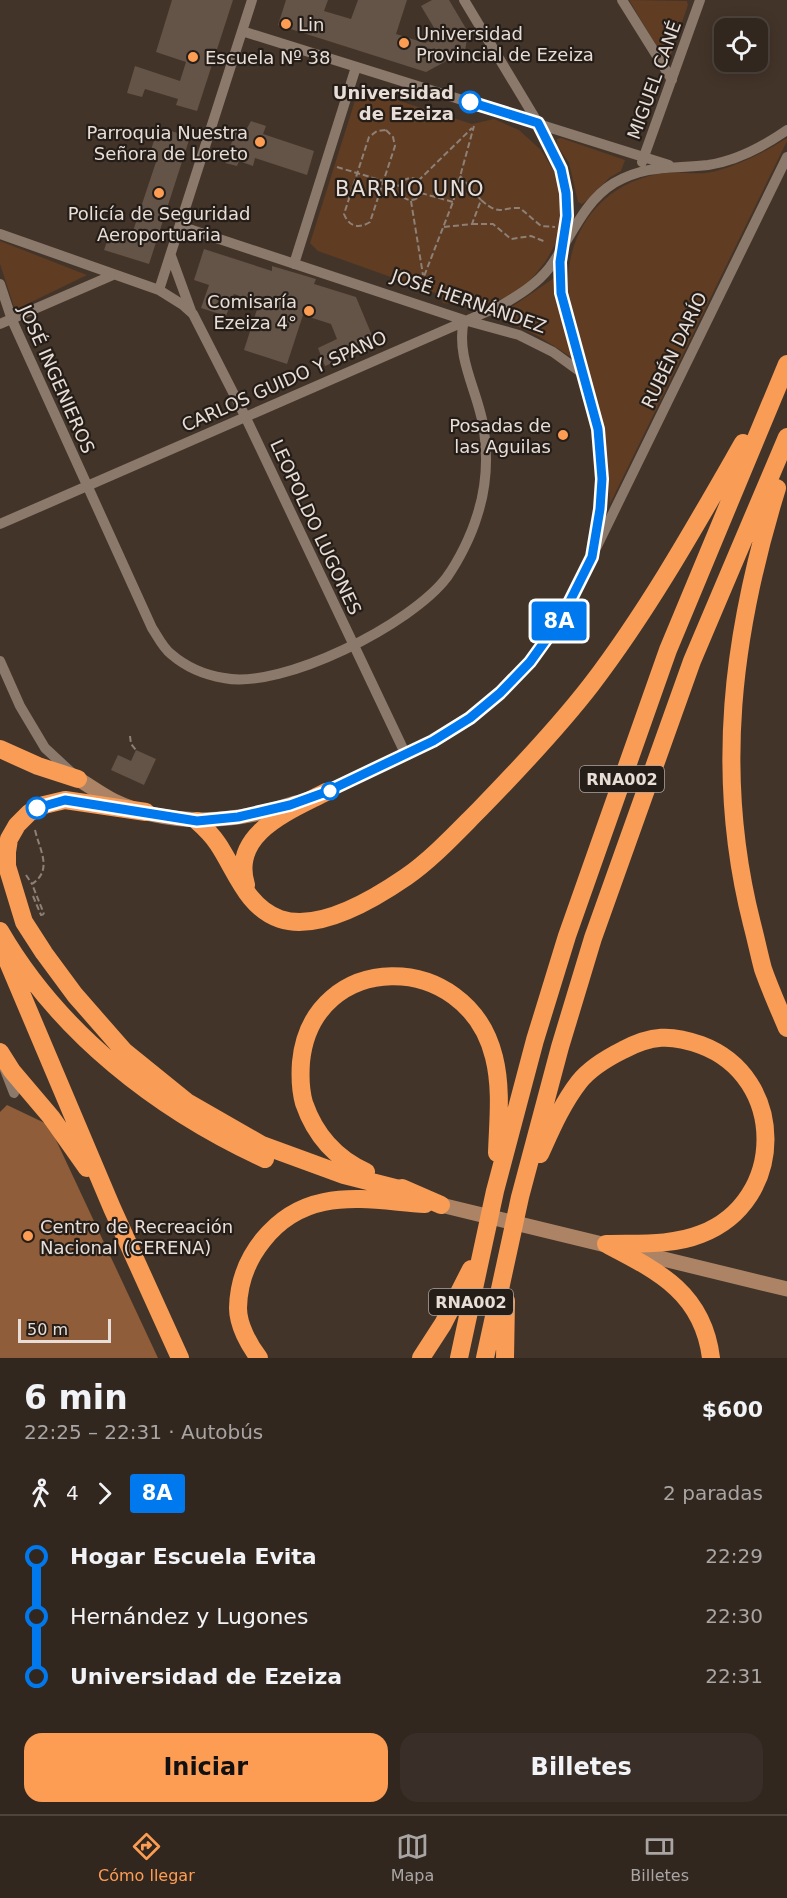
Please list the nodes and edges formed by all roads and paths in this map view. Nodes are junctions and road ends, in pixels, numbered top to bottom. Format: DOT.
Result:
graph roads {
  1 [pos="252,0"];
  2 [pos="464,0"];
  3 [pos="622,0"];
  4 [pos="699,0"];
  5 [pos="242,31"];
  6 [pos="356,67"];
  7 [pos="672,80"];
  8 [pos="538,123"];
  9 [pos="787,130"];
  10 [pos="787,157"];
  11 [pos="644,158"];
  12 [pos="334,166"];
  13 [pos="675,167"];
  14 [pos="639,171"];
  15 [pos="357,174"];
  16 [pos="460,176"];
  17 [pos="418,181"];
  18 [pos="383,182"];
  19 [pos="400,186"];
  20 [pos="421,193"];
  21 [pos="481,200"];
  22 [pos="411,201"];
  23 [pos="453,202"];
  24 [pos="472,224"];
  25 [pos="180,226"];
  26 [pos="444,227"];
  27 [pos="555,227"];
  28 [pos="0,234"];
  29 [pos="546,242"];
  30 [pos="562,246"];
  31 [pos="171,256"];
  32 [pos="294,264"];
  33 [pos="113,275"];
  34 [pos="423,277"];
  35 [pos="0,284"];
  36 [pos="421,284"];
  37 [pos="159,290"];
  38 [pos="193,314"];
  39 [pos="12,320"];
  40 [pos="464,320"];
  41 [pos="0,324"];
  42 [pos="784,371"];
  43 [pos="583,373"];
  44 [pos="245,416"];
  45 [pos="787,437"];
  46 [pos="787,454"];
  47 [pos="86,486"];
  48 [pos="0,524"];
  49 [pos="592,557"];
  50 [pos="354,645"];
  51 [pos="0,661"];
  52 [pos="130,736"];
  53 [pos="0,749"];
  54 [pos="136,750"];
  55 [pos="406,755"];
  56 [pos="78,779"];
  57 [pos="326,792"];
  58 [pos="146,812"];
  59 [pos="197,821"];
  60 [pos="41,825"];
  61 [pos="25,876"];
  62 [pos="0,882"];
  63 [pos="32,884"];
  64 [pos="250,898"];
  65 [pos="44,914"];
  66 [pos="24,922"];
  67 [pos="0,931"];
  68 [pos="0,943"];
  69 [pos="787,1028"];
  70 [pos="0,1054"];
  71 [pos="14,1093"];
  72 [pos="495,1191"];
  73 [pos="520,1197"];
  74 [pos="410,1198"];
  75 [pos="442,1205"];
  76 [pos="112,1208"];
  77 [pos="606,1244"];
  78 [pos="482,1246"];
  79 [pos="508,1251"];
  80 [pos="787,1289"];
  81 [pos="180,1357"];
  82 [pos="260,1358"];
  83 [pos="421,1358"];
  84 [pos="459,1358"];
  85 [pos="485,1358"];
  86 [pos="506,1358"];
  87 [pos="711,1358"];
  1 -- 5 [label="street"];
  2 -- 8 [label="street"];
  3 -- 7 [label="street"];
  4 -- 7 [label="street, MIGUEL CANÉ"];
  5 -- 6 [label="street"];
  5 -- 25 [label="street"];
  6 -- 8 [label="street"];
  6 -- 32 [label="street"];
  7 -- 11 [label="street, MIGUEL CANÉ"];
  8 -- 11 [label="street"];
  8 -- 30 [label="street"];
  9 -- 13 [label="street"];
  10 -- 49 [label="street, RUBÉN DARÍO"];
  11 -- 13 [label="street"];
  11 -- 14 [label="street, MIGUEL CANÉ"];
  12 -- 15 [label="path"];
  13 -- 14 [label="street"];
  14 -- 30 [label="street, CARLOS GUIDO Y SPANO"];
  15 -- 18 [label="path"];
  15 -- 18 [label="path"];
  15 -- 18 [label="path"];
  16 -- 17 [label="path"];
  16 -- 21 [label="path"];
  16 -- 23 [label="path"];
  17 -- 19 [label="path"];
  17 -- 20 [label="path"];
  18 -- 19 [label="path"];
  19 -- 22 [label="path"];
  20 -- 22 [label="path"];
  20 -- 23 [label="path"];
  21 -- 24 [label="path"];
  21 -- 27 [label="path"];
  22 -- 34 [label="path"];
  23 -- 26 [label="path"];
  24 -- 26 [label="path"];
  24 -- 29 [label="path"];
  25 -- 31 [label="street"];
  25 -- 32 [label="street, JOSÉ HERNÁNDEZ"];
  26 -- 34 [label="path"];
  28 -- 33 [label="street, LEOPOLDO LUGONES"];
  30 -- 40 [label="street, CARLOS GUIDO Y SPANO"];
  30 -- 43 [label="street"];
  31 -- 37 [label="street"];
  31 -- 38 [label="street, LEOPOLDO LUGONES"];
  32 -- 40 [label="street, JOSÉ HERNÁNDEZ"];
  33 -- 37 [label="street, LEOPOLDO LUGONES"];
  33 -- 39 [label="street"];
  34 -- 36 [label="path"];
  35 -- 39 [label="street, JOSÉ INGENIEROS"];
  37 -- 38 [label="street, LEOPOLDO LUGONES"];
  38 -- 44 [label="street, LEOPOLDO LUGONES"];
  39 -- 41 [label="street"];
  39 -- 47 [label="street, JOSÉ INGENIEROS"];
  40 -- 43 [label="street, JOSÉ HERNÁNDEZ"];
  40 -- 44 [label="street, CARLOS GUIDO Y SPANO"];
  40 -- 50 [label="street, JOSÉ INGENIEROS"];
  42 -- 64 [label="highway"];
  42 -- 72 [label="highway, RNA002"];
  43 -- 49 [label="street"];
  44 -- 47 [label="street, CARLOS GUIDO Y SPANO"];
  44 -- 50 [label="street, LEOPOLDO LUGONES"];
  45 -- 73 [label="highway, RNA002"];
  46 -- 69 [label="highway"];
  47 -- 48 [label="street, CARLOS GUIDO Y SPANO"];
  47 -- 50 [label="street, JOSÉ INGENIEROS"];
  49 -- 55 [label="street"];
  50 -- 55 [label="street, LEOPOLDO LUGONES"];
  51 -- 56 [label="street"];
  52 -- 54 [label="path"];
  53 -- 56 [label="highway"];
  55 -- 57 [label="street"];
  56 -- 58 [label="street"];
  57 -- 59 [label="street"];
  57 -- 64 [label="highway"];
  58 -- 59 [label="street"];
  58 -- 66 [label="highway"];
  59 -- 64 [label="highway"];
  60 -- 63 [label="path"];
  61 -- 63 [label="path"];
  62 -- 66 [label="highway"];
  63 -- 65 [label="path"];
  66 -- 74 [label="highway"];
  67 -- 74 [label="highway"];
  68 -- 76 [label="highway"];
  70 -- 71 [label="street"];
  70 -- 76 [label="highway"];
  72 -- 74 [label="highway"];
  72 -- 78 [label="highway, RNA002"];
  73 -- 77 [label="highway"];
  73 -- 79 [label="highway, RNA002"];
  74 -- 75 [label="highway"];
  74 -- 82 [label="highway"];
  75 -- 77 [label="street"];
  76 -- 81 [label="highway"];
  77 -- 80 [label="street"];
  77 -- 87 [label="highway"];
  78 -- 83 [label="highway"];
  78 -- 84 [label="highway, RNA002"];
  79 -- 85 [label="highway, RNA002"];
  79 -- 86 [label="highway"];
}
